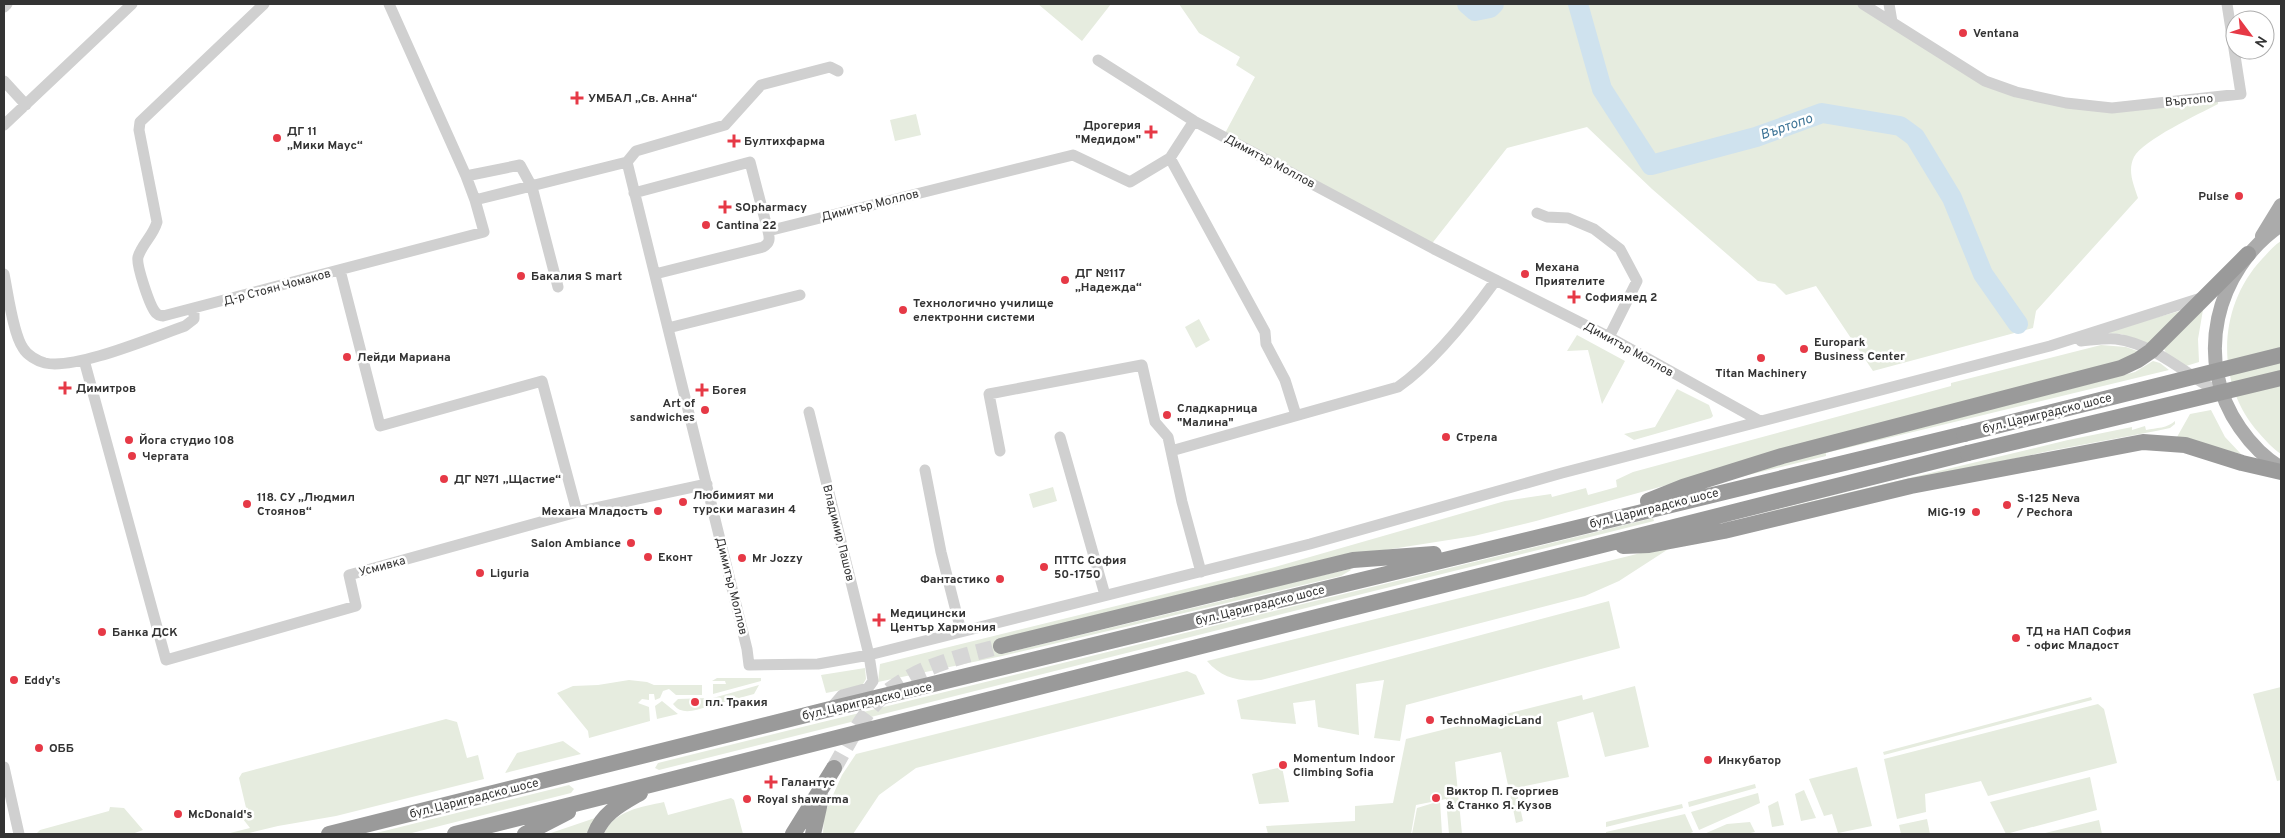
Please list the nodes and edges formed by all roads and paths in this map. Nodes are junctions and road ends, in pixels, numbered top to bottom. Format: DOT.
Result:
graph roads {
  1 [pos="132,4"];
  2 [pos="264,4"];
  3 [pos="389,4"];
  4 [pos="1863,4"];
  5 [pos="1888,4"];
  6 [pos="2227,4"];
  7 [pos="1877,8"];
  8 [pos="1892,22"];
  9 [pos="1098,60"];
  10 [pos="838,70"];
  11 [pos="4,81"];
  12 [pos="26,105"];
  13 [pos="1194,121"];
  14 [pos="4,125"];
  15 [pos="1170,158"];
  16 [pos="627,162"];
  17 [pos="466,176"];
  18 [pos="532,187"];
  19 [pos="634,192"];
  20 [pos="475,200"];
  21 [pos="2281,205"];
  22 [pos="1537,213"];
  23 [pos="2281,225"];
  24 [pos="769,235"];
  25 [pos="2252,250"];
  26 [pos="340,270"];
  27 [pos="4,274"];
  28 [pos="655,274"];
  29 [pos="1496,280"];
  30 [pos="558,287"];
  31 [pos="800,295"];
  32 [pos="2203,297"];
  33 [pos="194,308"];
  34 [pos="668,328"];
  35 [pos="1609,337"];
  36 [pos="2060,343"];
  37 [pos="2151,351"];
  38 [pos="2281,355"];
  39 [pos="84,360"];
  40 [pos="2281,378"];
  41 [pos="2223,395"];
  42 [pos="809,412"];
  43 [pos="1296,415"];
  44 [pos="1760,421"];
  45 [pos="1060,437"];
  46 [pos="1000,451"];
  47 [pos="1170,451"];
  48 [pos="2281,468"];
  49 [pos="925,470"];
  50 [pos="2281,472"];
  51 [pos="707,484"];
  52 [pos="577,512"];
  53 [pos="1597,522"];
  54 [pos="1591,547"];
  55 [pos="1481,551"];
  56 [pos="1201,572"];
  57 [pos="1105,595"];
  58 [pos="961,631"];
  59 [pos="1001,646"];
  60 [pos="869,654"];
  61 [pos="830,709"];
  62 [pos="4,767"];
  63 [pos="662,781"];
  64 [pos="594,799"];
  65 [pos="10,821"];
  66 [pos="19,834"];
  67 [pos="329,834"];
  68 [pos="454,834"];
  69 [pos="525,834"];
  70 [pos="595,834"];
  71 [pos="793,834"];
  72 [pos="813,834"];
  1 -- 12 [label="street"];
  2 -- 33 [label="street, Д-р Стоян Чомаков"];
  3 -- 17 [label="street"];
  4 -- 7 [label="street, Въртопо"];
  5 -- 8 [label="street"];
  6 -- 8 [label="street, Въртопо"];
  7 -- 8 [label="street, Въртопо"];
  9 -- 13 [label="street"];
  10 -- 16 [label="street"];
  11 -- 12 [label="street"];
  12 -- 14 [label="street"];
  13 -- 15 [label="street, Димитър Моллов"];
  13 -- 29 [label="street, Димитър Моллов"];
  15 -- 24 [label="street, Димитър Моллов"];
  15 -- 43 [label="street"];
  16 -- 18 [label="street"];
  16 -- 19 [label="street, Димитър Моллов"];
  17 -- 18 [label="street"];
  17 -- 20 [label="street"];
  18 -- 20 [label="street"];
  18 -- 30 [label="street"];
  19 -- 24 [label="street"];
  19 -- 28 [label="street, Димитър Моллов"];
  20 -- 26 [label="street, Д-р Стоян Чомаков"];
  21 -- 25 [label="main road"];
  22 -- 35 [label="street"];
  23 -- 25 [label="main road"];
  24 -- 28 [label="street, Димитър Моллов"];
  25 -- 32 [label="highway"];
  25 -- 41 [label="main road"];
  26 -- 33 [label="street, Д-р Стоян Чомаков"];
  26 -- 52 [label="street"];
  27 -- 39 [label="street"];
  28 -- 34 [label="street, Димитър Моллов"];
  29 -- 35 [label="street, Димитър Моллов"];
  29 -- 43 [label="street"];
  31 -- 34 [label="street"];
  32 -- 36 [label="street"];
  32 -- 37 [label="highway"];
  33 -- 39 [label="street"];
  34 -- 51 [label="street, Димитър Моллов"];
  35 -- 44 [label="street, Димитър Моллов"];
  36 -- 37 [label="street"];
  36 -- 44 [label="street"];
  37 -- 41 [label="street"];
  37 -- 53 [label="highway"];
  38 -- 53 [label="highway, бул. Цариградско шосе, bridge"];
  39 -- 52 [label="street, Усмивка"];
  40 -- 54 [label="highway, бул. Цариградско шосе, bridge"];
  41 -- 48 [label="main road"];
  42 -- 60 [label="street, Владимир Пашов"];
  43 -- 47 [label="street"];
  44 -- 56 [label="street"];
  45 -- 57 [label="street"];
  46 -- 47 [label="street"];
  47 -- 56 [label="street"];
  49 -- 58 [label="street"];
  50 -- 54 [label="highway"];
  51 -- 52 [label="street, Усмивка"];
  51 -- 60 [label="street, Димитър Моллов"];
  53 -- 55 [label="highway, бул. Цариградско шосе"];
  54 -- 63 [label="highway, бул. Цариградско шосе"];
  55 -- 59 [label="highway"];
  55 -- 61 [label="highway, бул. Цариградско шосе"];
  56 -- 57 [label="street"];
  57 -- 58 [label="street"];
  58 -- 60 [label="street"];
  60 -- 61 [label="street, Владимир Пашов"];
  61 -- 67 [label="highway, бул. Цариградско шосе"];
  62 -- 65 [label="street"];
  63 -- 64 [label="highway, бул. Цариградско шосе"];
  63 -- 70 [label="highway"];
  64 -- 68 [label="highway, бул. Цариградско шосе"];
  64 -- 69 [label="highway"];
  65 -- 66 [label="street"];
  71 -- 72 [label="highway"];
}
